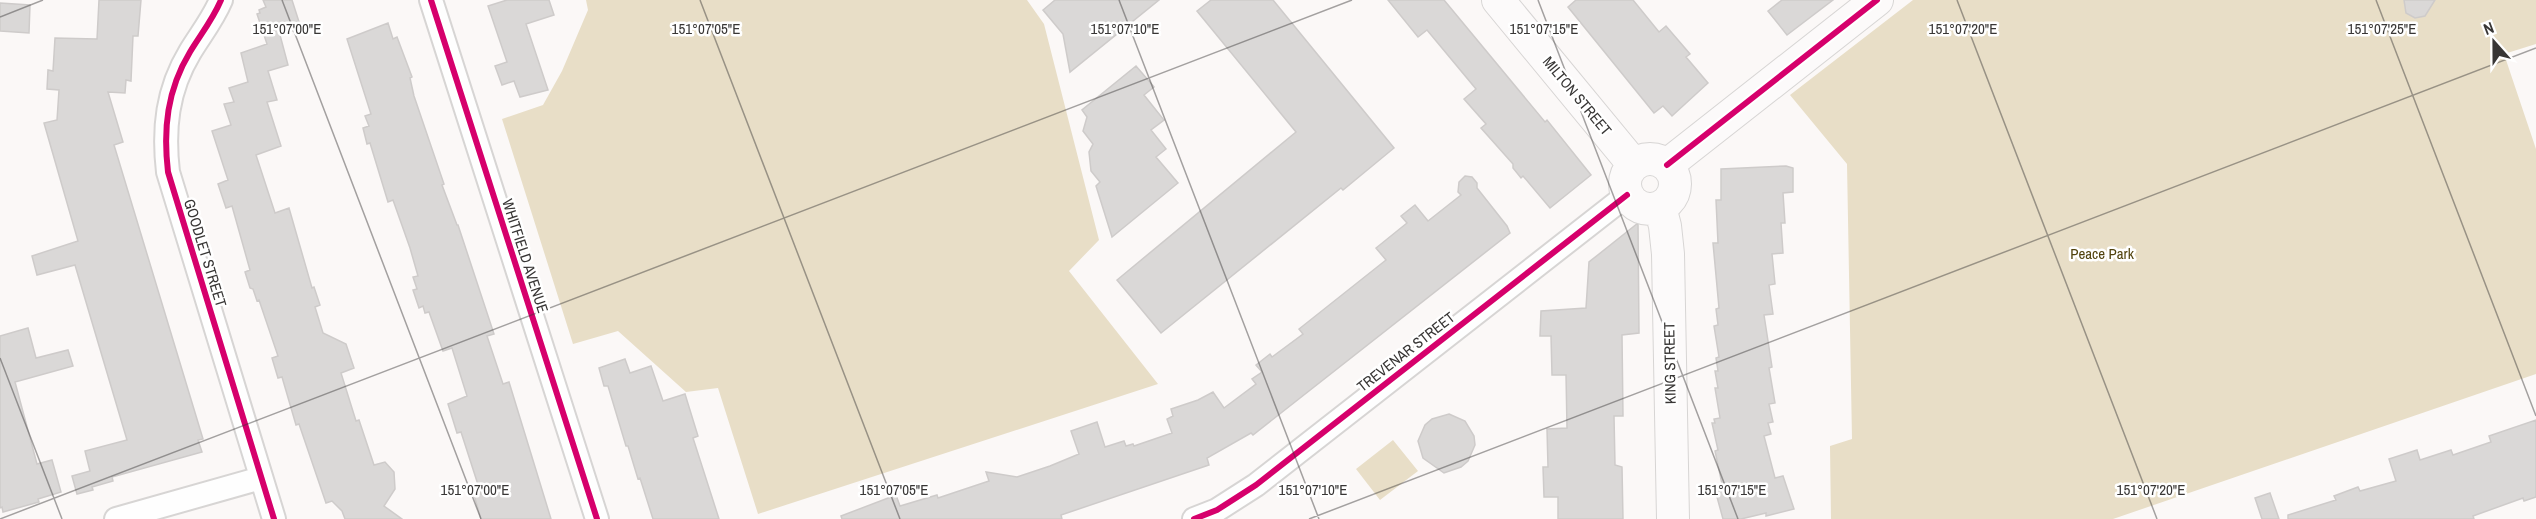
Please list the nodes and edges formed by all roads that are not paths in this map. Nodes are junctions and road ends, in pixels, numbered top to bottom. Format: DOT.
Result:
graph roads {
  1 [pos="221,0"];
  2 [pos="431,0"];
  3 [pos="1498,0"];
  4 [pos="1877,0"];
  5 [pos="1667,165"];
  6 [pos="1631,180"];
  7 [pos="1660,207"];
  8 [pos="261,478"];
  9 [pos="116,519"];
  10 [pos="274,519"];
  11 [pos="597,519"];
  12 [pos="1194,519"];
  13 [pos="1673,519"];
  1 -- 8 [label="street, GOODLET STREET"];
  2 -- 11 [label="street, WHITFIELD AVENUE"];
  3 -- 6 [label="main road, MILTON STREET"];
  4 -- 5 [label="main road"];
  5 -- 6 [label="main road"];
  5 -- 7 [label="main road"];
  6 -- 7 [label="main road"];
  6 -- 12 [label="street, TREVENAR STREET"];
  7 -- 13 [label="main road, KING STREET"];
  8 -- 9 [label="street"];
  8 -- 10 [label="street, GOODLET STREET"];
}
